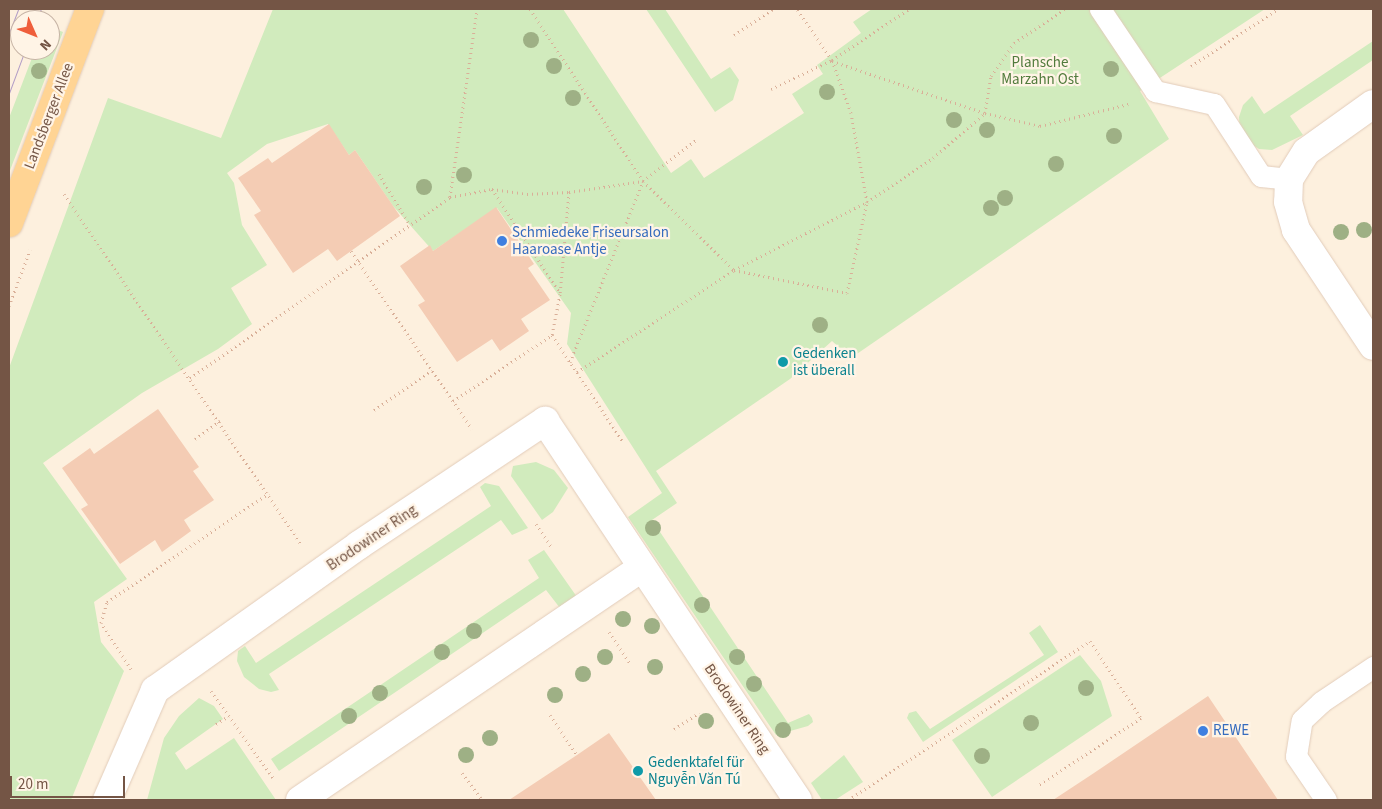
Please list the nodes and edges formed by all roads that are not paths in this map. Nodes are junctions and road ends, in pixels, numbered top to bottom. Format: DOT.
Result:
graph roads {
  1 [pos="90,9"];
  2 [pos="1100,9"];
  3 [pos="1373,104"];
  4 [pos="1289,179"];
  5 [pos="9,222"];
  6 [pos="1373,346"];
  7 [pos="642,568"];
  8 [pos="1373,667"];
  9 [pos="108,800"];
  10 [pos="300,800"];
  11 [pos="798,800"];
  12 [pos="1326,800"];
  1 -- 5 [label="main road, Landsberger Allee"];
  2 -- 4 [label="lane"];
  3 -- 4 [label="street"];
  4 -- 6 [label="street"];
  7 -- 9 [label="street, Brodowiner Ring"];
  7 -- 10 [label="street"];
  7 -- 11 [label="street, Brodowiner Ring"];
  8 -- 12 [label="lane"];
}
